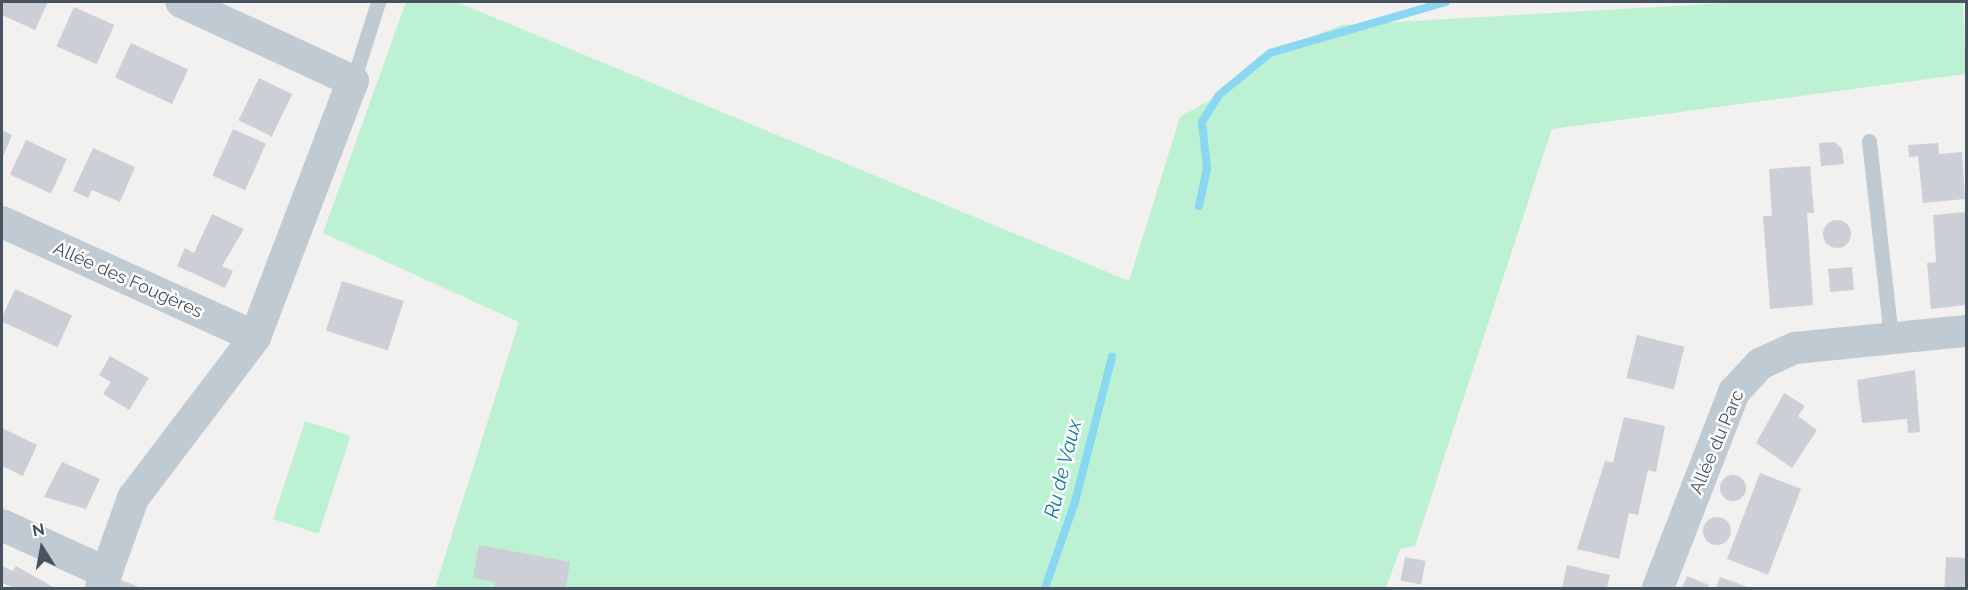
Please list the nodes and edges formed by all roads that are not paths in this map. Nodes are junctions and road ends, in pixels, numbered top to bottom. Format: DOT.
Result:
graph roads {
  1 [pos="181,2"];
  2 [pos="378,2"];
  3 [pos="353,81"];
  4 [pos="1869,141"];
  5 [pos="2,222"];
  6 [pos="1966,331"];
  7 [pos="255,337"];
  8 [pos="1891,337"];
  9 [pos="2,525"];
  10 [pos="104,581"];
  11 [pos="1658,588"];
  1 -- 3 [label="street"];
  2 -- 3 [label="lane"];
  3 -- 7 [label="street"];
  4 -- 8 [label="lane"];
  5 -- 7 [label="street, Allée des Fougères"];
  6 -- 8 [label="street, Allée du Parc"];
  7 -- 10 [label="street"];
  8 -- 11 [label="street, Allée du Parc"];
  9 -- 10 [label="street"];
}
